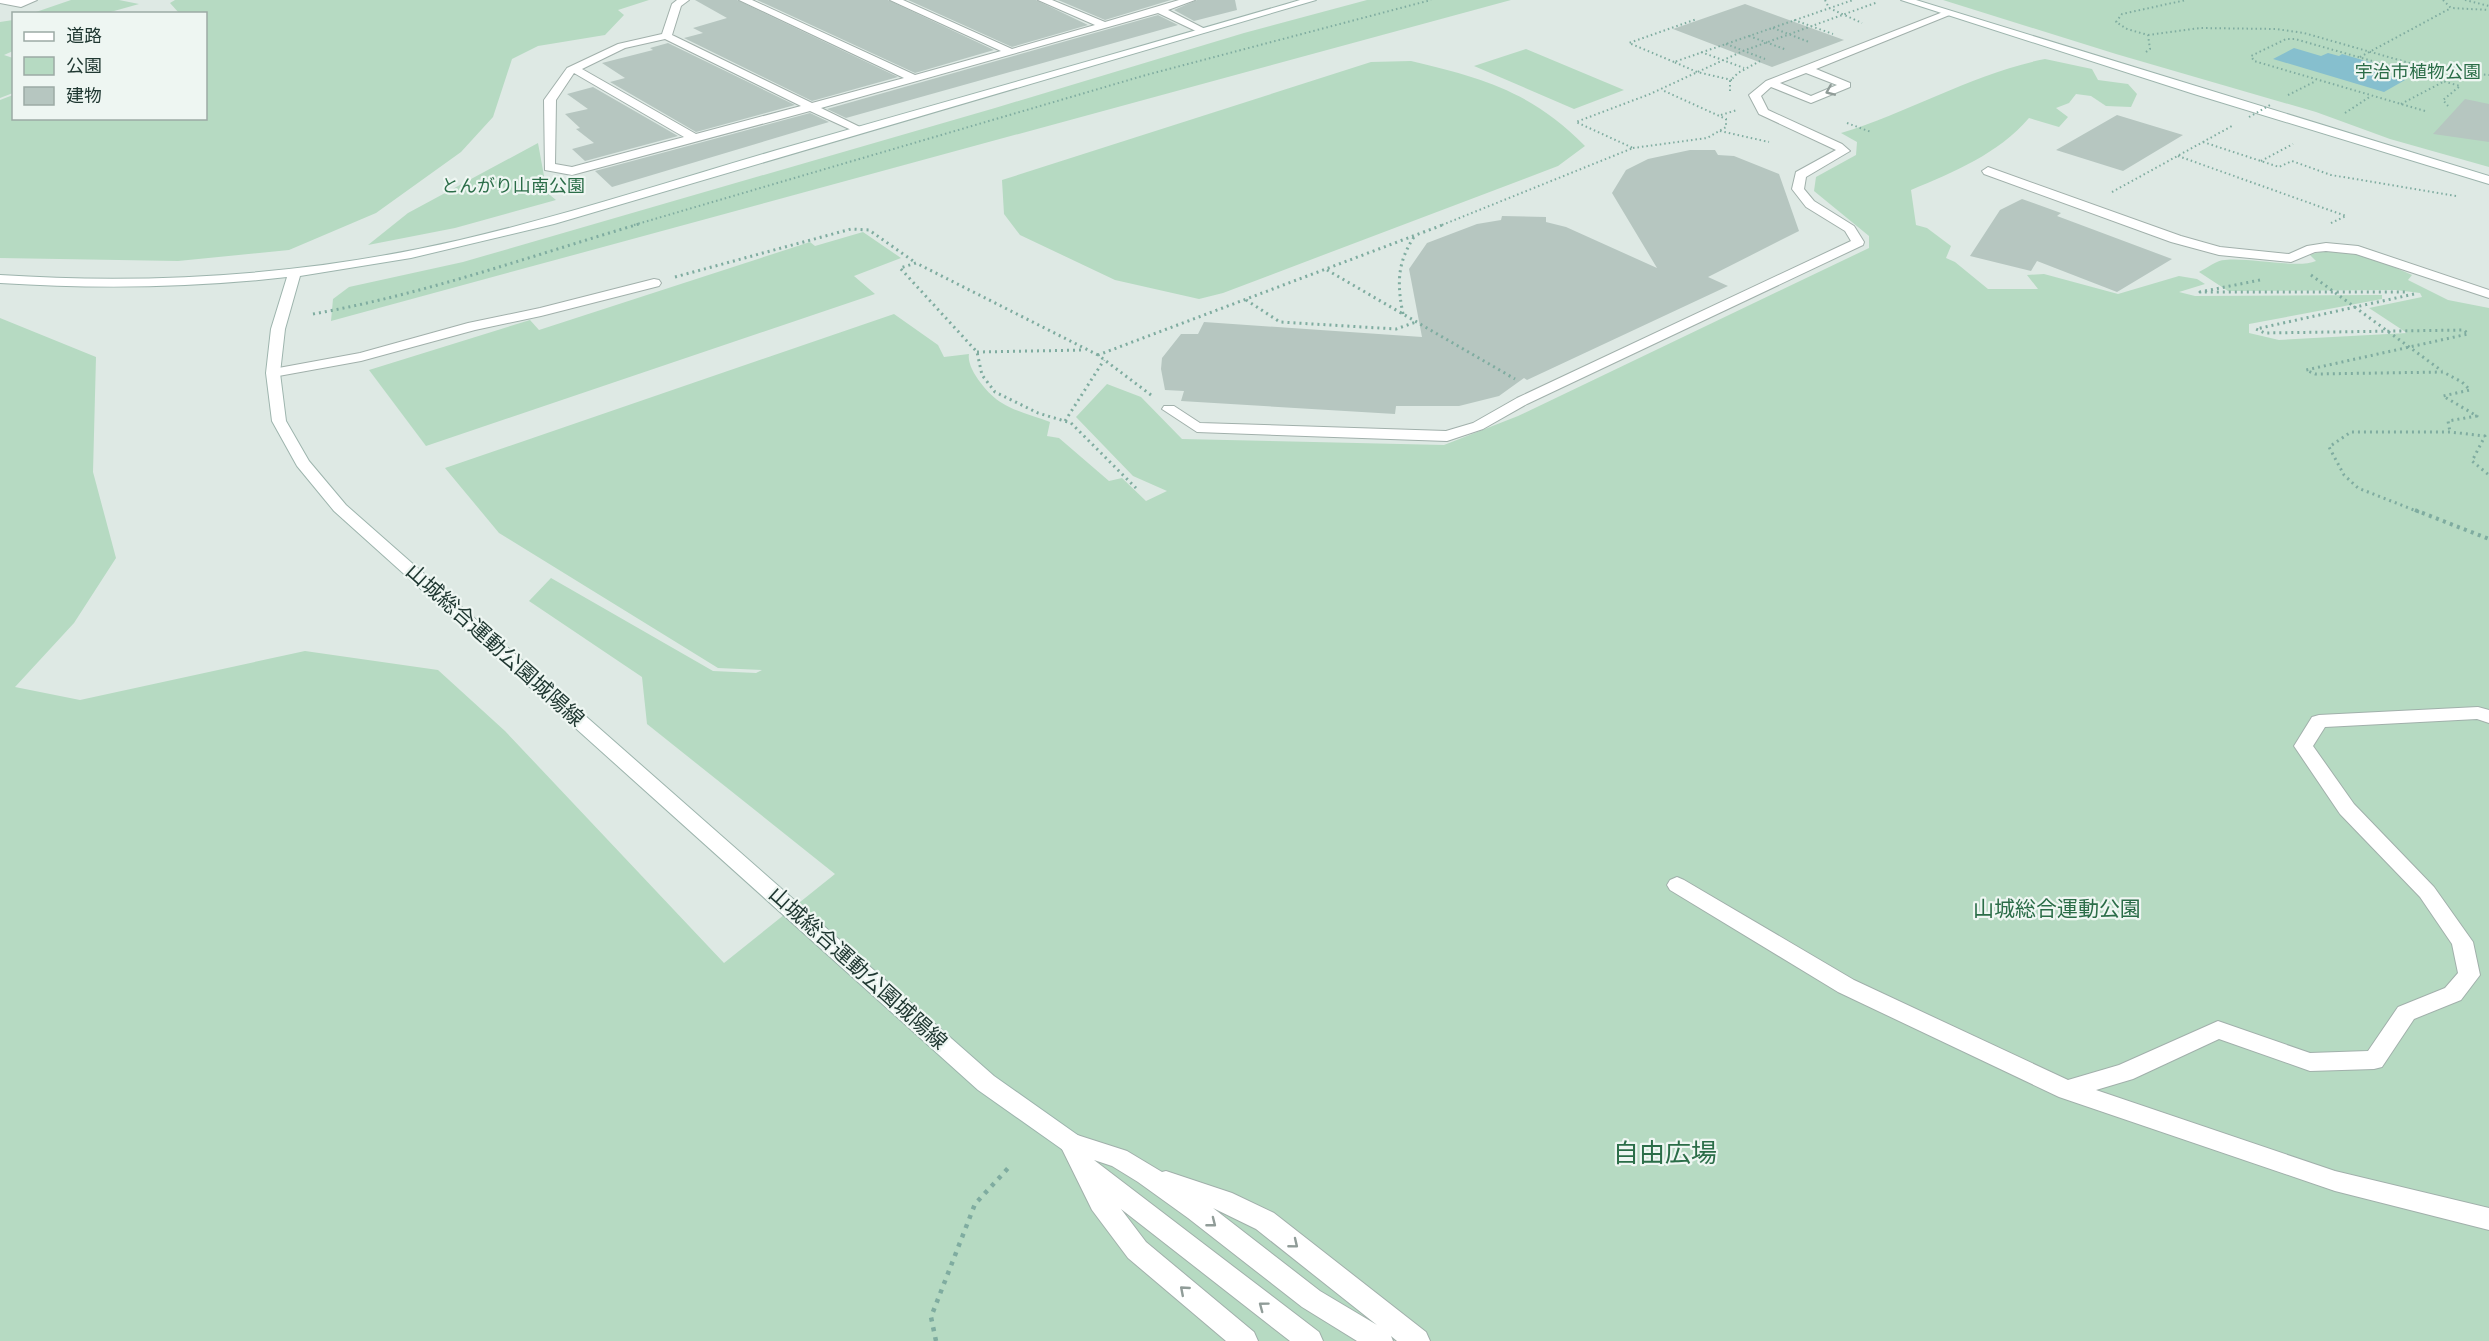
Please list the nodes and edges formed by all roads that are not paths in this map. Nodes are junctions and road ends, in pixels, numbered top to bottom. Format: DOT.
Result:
graph roads {
  1 [pos="0,0"];
  2 [pos="32,0"];
  3 [pos="684,0"];
  4 [pos="744,0"];
  5 [pos="895,0"];
  6 [pos="1043,0"];
  7 [pos="1190,0"];
  8 [pos="1311,0"];
  9 [pos="1906,0"];
  10 [pos="1159,9"];
  11 [pos="1947,14"];
  12 [pos="1104,25"];
  13 [pos="1204,31"];
  14 [pos="666,36"];
  15 [pos="1009,51"];
  16 [pos="574,69"];
  17 [pos="1807,69"];
  18 [pos="912,78"];
  19 [pos="1770,83"];
  20 [pos="808,106"];
  21 [pos="858,130"];
  22 [pos="694,138"];
  23 [pos="1988,171"];
  24 [pos="2489,180"];
  25 [pos="296,271"];
  26 [pos="0,279"];
  27 [pos="654,283"];
  28 [pos="2489,294"];
  29 [pos="273,373"];
  30 [pos="1169,409"];
  31 [pos="2489,717"];
  32 [pos="1677,885"];
  33 [pos="2067,1090"];
  34 [pos="1071,1143"];
  35 [pos="1086,1168"];
  36 [pos="1148,1175"];
  37 [pos="2489,1219"];
  38 [pos="1245,1341"];
  39 [pos="1310,1341"];
  40 [pos="1380,1341"];
  41 [pos="1418,1341"];
  1 -- 2 [label="street"];
  3 -- 14 [label="street"];
  4 -- 18 [label="street"];
  5 -- 15 [label="street"];
  6 -- 12 [label="street"];
  7 -- 10 [label="street"];
  8 -- 13 [label="street"];
  9 -- 11 [label="street"];
  10 -- 12 [label="street"];
  10 -- 13 [label="street"];
  11 -- 17 [label="street"];
  11 -- 24 [label="street"];
  12 -- 15 [label="street"];
  13 -- 21 [label="street"];
  14 -- 16 [label="street"];
  14 -- 20 [label="street"];
  15 -- 18 [label="street"];
  16 -- 22 [label="street"];
  16 -- 22 [label="street"];
  17 -- 19 [label="street"];
  17 -- 19 [label="street, one-way"];
  18 -- 20 [label="street"];
  19 -- 30 [label="street"];
  20 -- 21 [label="street"];
  20 -- 22 [label="street"];
  21 -- 25 [label="street"];
  23 -- 28 [label="street"];
  25 -- 26 [label="street"];
  25 -- 29 [label="street, 山城総合運動公園城陽線"];
  27 -- 29 [label="street"];
  29 -- 34 [label="street, 山城総合運動公園城陽線"];
  31 -- 33 [label="street"];
  32 -- 33 [label="street"];
  33 -- 37 [label="street"];
  34 -- 35 [label="street"];
  34 -- 36 [label="street"];
  38 -- 35 [label="street, one-way"];
  39 -- 35 [label="street, one-way"];
  36 -- 40 [label="street, one-way"];
  36 -- 41 [label="street, one-way"];
}
